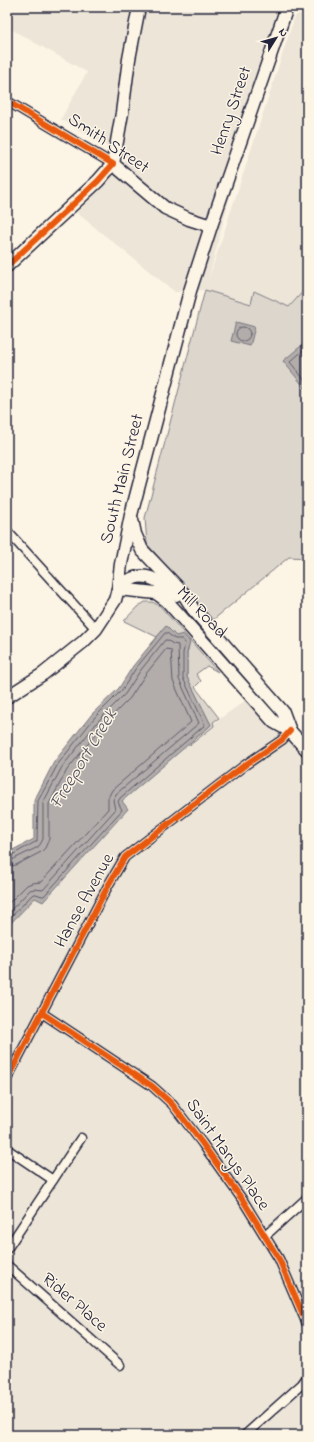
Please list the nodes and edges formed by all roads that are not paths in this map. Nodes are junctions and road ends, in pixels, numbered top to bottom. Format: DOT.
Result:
graph roads {
  1 [pos="139,7"];
  2 [pos="287,7"];
  3 [pos="7,101"];
  4 [pos="113,164"];
  5 [pos="211,226"];
  6 [pos="7,266"];
  7 [pos="131,515"];
  8 [pos="7,531"];
  9 [pos="118,589"];
  10 [pos="193,609"];
  11 [pos="96,628"];
  12 [pos="7,697"];
  13 [pos="290,731"];
  14 [pos="307,750"];
  15 [pos="42,1013"];
  16 [pos="7,1079"];
  17 [pos="81,1138"];
  18 [pos="7,1149"];
  19 [pos="53,1180"];
  20 [pos="307,1198"];
  21 [pos="265,1236"];
  22 [pos="7,1249"];
  23 [pos="7,1265"];
  24 [pos="307,1324"];
  25 [pos="120,1365"];
  26 [pos="307,1377"];
  27 [pos="245,1435"];
  1 -- 4 [label="main road"];
  2 -- 5 [label="main road, Henry Street"];
  3 -- 4 [label="street, Smith Street"];
  4 -- 5 [label="main road, Smith Street"];
  4 -- 6 [label="main road"];
  5 -- 7 [label="main road, South Main Street"];
  7 -- 9 [label="main road, South Main Street"];
  7 -- 10 [label="main road, Mill Road"];
  8 -- 11 [label="street"];
  9 -- 10 [label="main road, Mill Road"];
  9 -- 11 [label="main road, South Main Street"];
  9 -- 13 [label="main road, Mill Road"];
  10 -- 13 [label="main road, Mill Road"];
  11 -- 12 [label="main road, South Main Street"];
  13 -- 14 [label="main road, Mill Road"];
  13 -- 15 [label="street, Hanse Avenue"];
  15 -- 16 [label="street, Hanse Avenue"];
  15 -- 21 [label="street, Saint Marys Place"];
  17 -- 19 [label="street"];
  18 -- 19 [label="street"];
  19 -- 22 [label="street"];
  20 -- 21 [label="street"];
  21 -- 24 [label="street, Saint Marys Place"];
  23 -- 25 [label="street, Rider Place"];
  26 -- 27 [label="street"];
}
